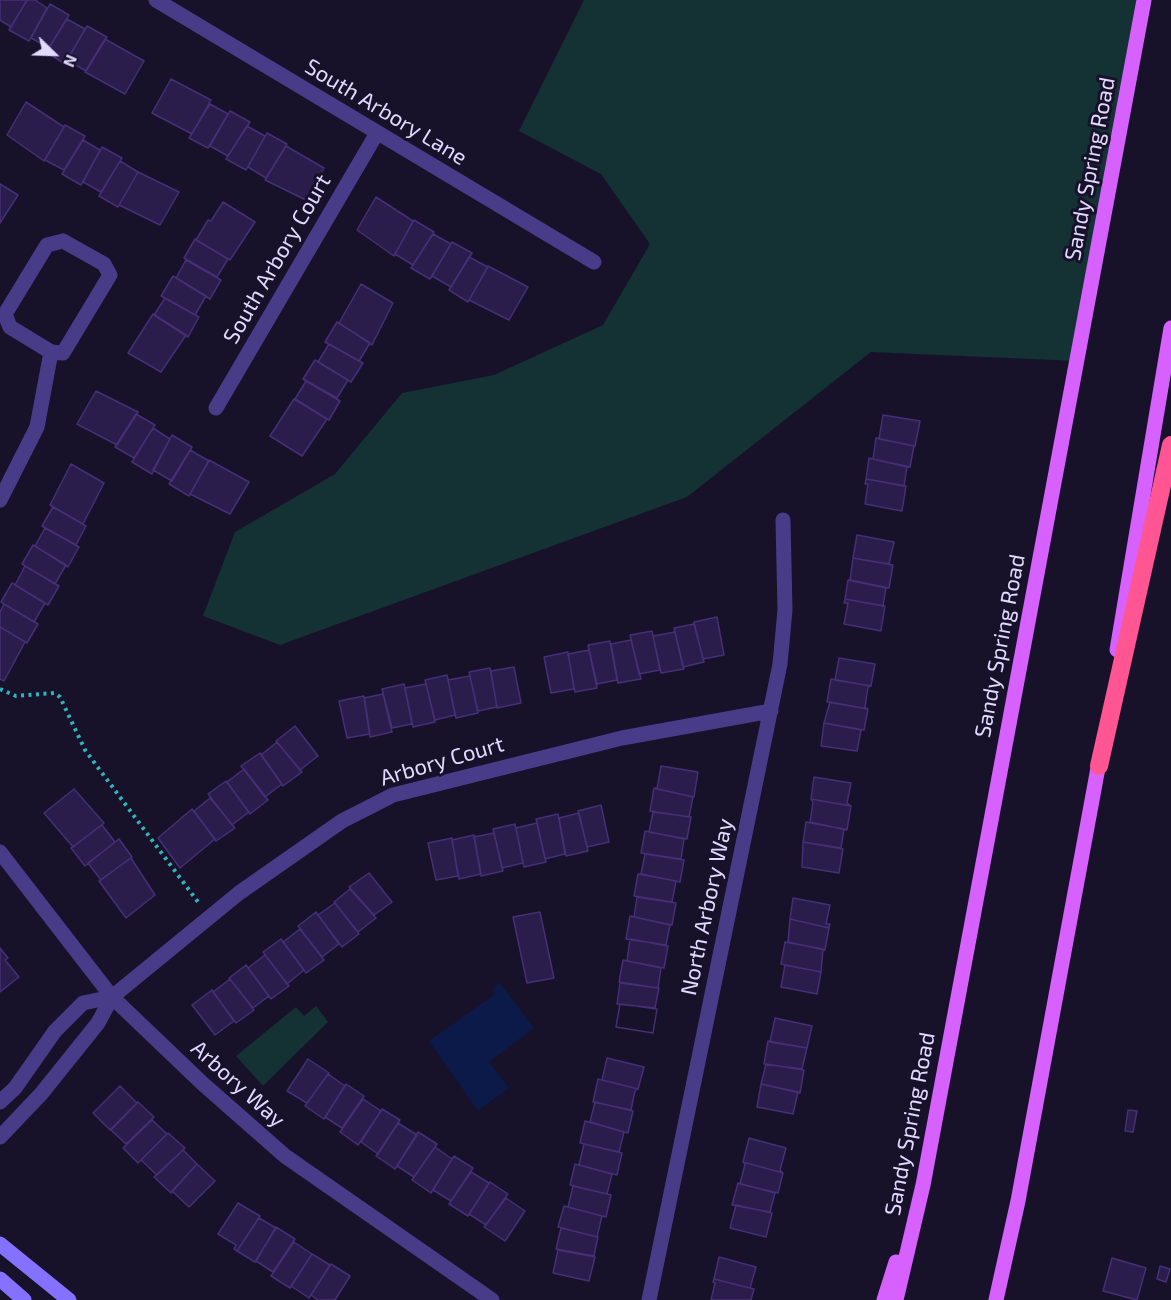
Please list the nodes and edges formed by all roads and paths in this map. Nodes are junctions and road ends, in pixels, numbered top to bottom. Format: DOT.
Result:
graph roads {
  1 [pos="156,0"];
  2 [pos="1144,0"];
  3 [pos="377,134"];
  4 [pos="594,262"];
  5 [pos="1171,328"];
  6 [pos="51,352"];
  7 [pos="216,408"];
  8 [pos="1171,445"];
  9 [pos="0,500"];
  10 [pos="783,520"];
  11 [pos="0,689"];
  12 [pos="771,711"];
  13 [pos="1099,766"];
  14 [pos="0,852"];
  15 [pos="210,917"];
  16 [pos="112,997"];
  17 [pos="0,1102"];
  18 [pos="0,1137"];
  19 [pos="922,1185"];
  20 [pos="0,1244"];
  21 [pos="0,1279"];
  22 [pos="24,1300"];
  23 [pos="69,1300"];
  24 [pos="492,1300"];
  25 [pos="649,1300"];
  26 [pos="884,1300"];
  27 [pos="896,1300"];
  28 [pos="996,1300"];
  1 -- 3 [label="street, South Arbory Lane"];
  2 -- 19 [label="main road, Sandy Spring Road"];
  3 -- 4 [label="street, South Arbory Lane"];
  3 -- 7 [label="street, South Arbory Court"];
  5 -- 13 [label="main road"];
  6 -- 6 [label="street"];
  6 -- 9 [label="street"];
  8 -- 13 [label="highway"];
  10 -- 12 [label="street, North Arbory Way"];
  11 -- 15 [label="path"];
  12 -- 15 [label="street, Arbory Court"];
  12 -- 25 [label="street, North Arbory Way"];
  13 -- 28 [label="main road"];
  14 -- 16 [label="street, Arbory Way"];
  15 -- 16 [label="street, Arbory Court"];
  16 -- 17 [label="street, Arbory Court"];
  16 -- 18 [label="street, Arbory Court"];
  16 -- 24 [label="street, Arbory Way"];
  19 -- 26 [label="main road"];
  19 -- 27 [label="main road, Sandy Spring Road"];
  20 -- 23 [label="main road"];
  21 -- 22 [label="main road"];
}
